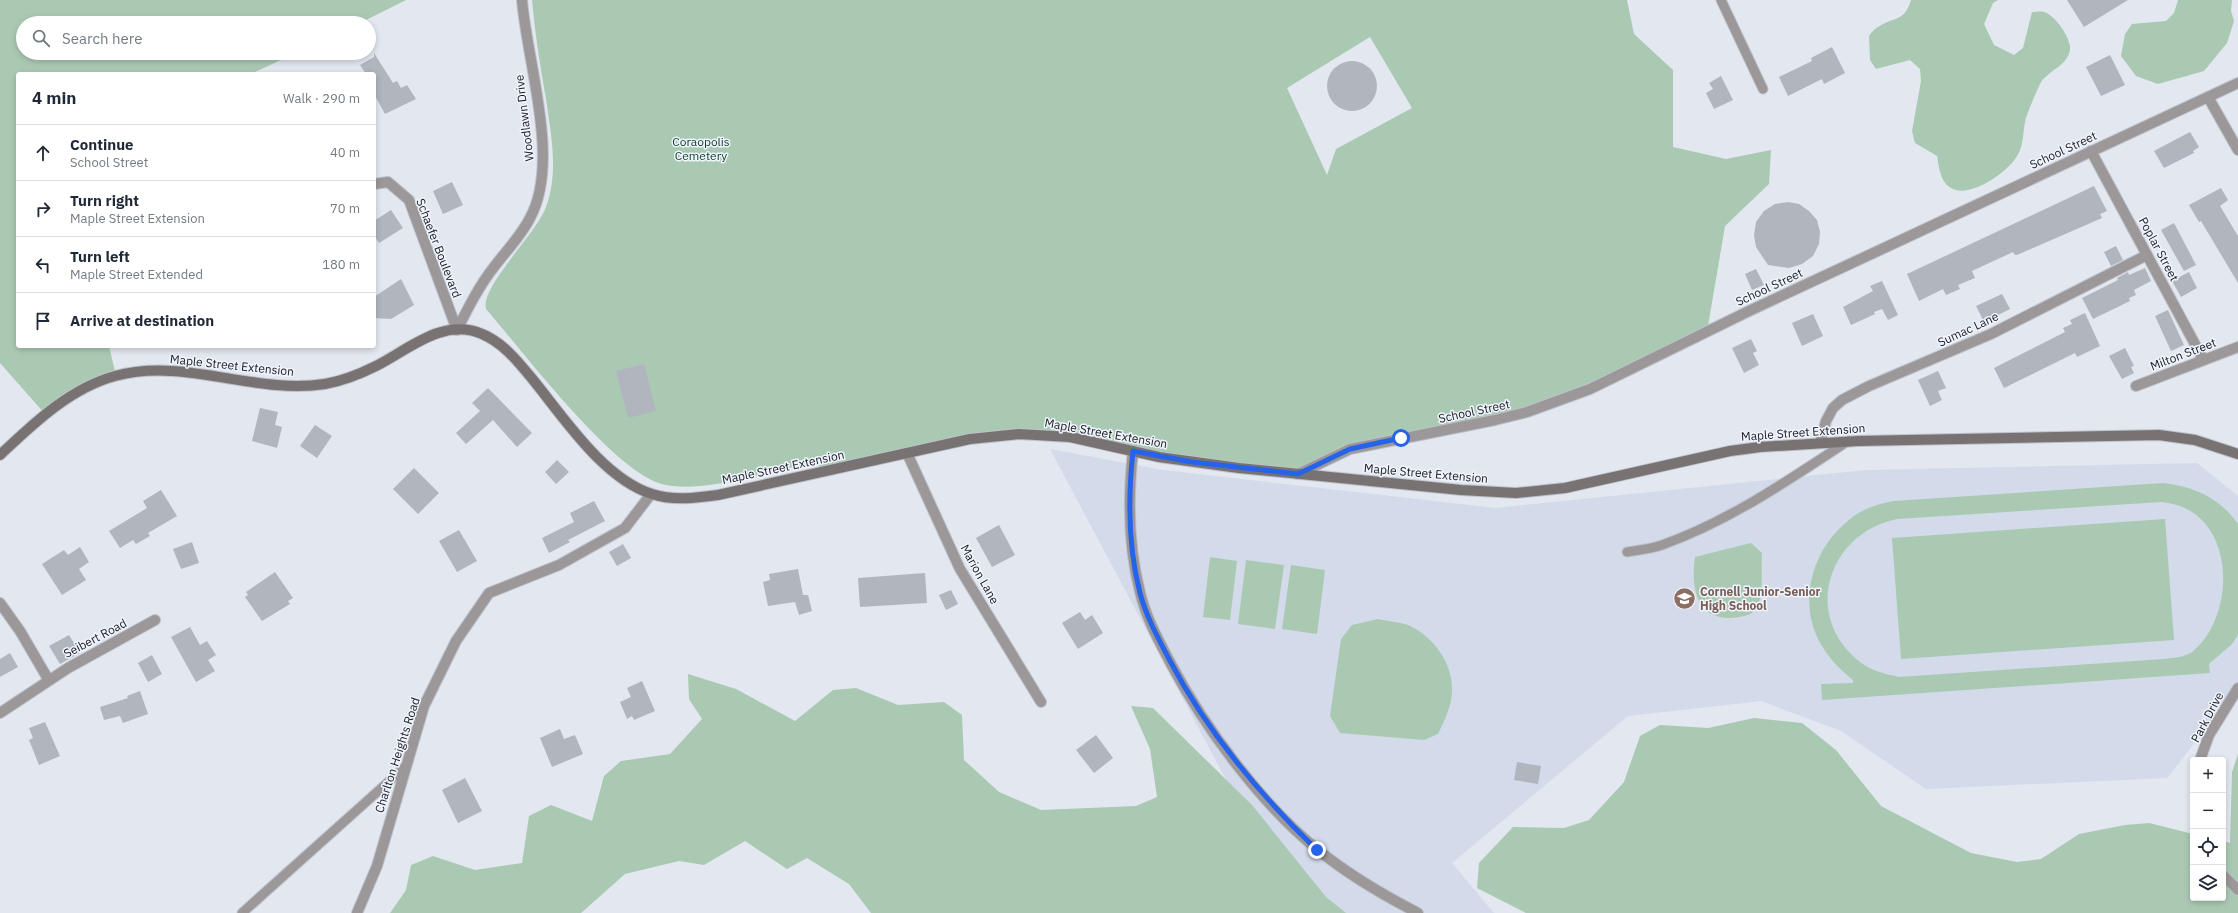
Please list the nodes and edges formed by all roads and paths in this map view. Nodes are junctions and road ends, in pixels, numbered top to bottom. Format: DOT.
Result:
graph roads {
  1 [pos="522,0"];
  2 [pos="1721,0"];
  3 [pos="2238,83"];
  4 [pos="1763,88"];
  5 [pos="2208,97"];
  6 [pos="2238,150"];
  7 [pos="2091,151"];
  8 [pos="376,184"];
  9 [pos="2147,255"];
  10 [pos="457,330"];
  11 [pos="2238,347"];
  12 [pos="2203,359"];
  13 [pos="2136,386"];
  14 [pos="1848,441"];
  15 [pos="1820,443"];
  16 [pos="1133,451"];
  17 [pos="907,453"];
  18 [pos="2238,454"];
  19 [pos="0,455"];
  20 [pos="1298,474"];
  21 [pos="652,494"];
  22 [pos="1627,552"];
  23 [pos="0,603"];
  24 [pos="155,620"];
  25 [pos="48,679"];
  26 [pos="2238,688"];
  27 [pos="1041,702"];
  28 [pos="0,713"];
  29 [pos="2201,757"];
  30 [pos="405,767"];
  31 [pos="2226,878"];
  32 [pos="2238,890"];
  33 [pos="242,913"];
  34 [pos="357,913"];
  35 [pos="1418,913"];
  1 -- 10 [label="street, Woodlawn Drive"];
  2 -- 4 [label="lane"];
  3 -- 5 [label="street, School Street"];
  5 -- 6 [label="street"];
  5 -- 7 [label="street, School Street"];
  7 -- 9 [label="street, Poplar Street"];
  7 -- 20 [label="street, School Street"];
  8 -- 10 [label="street, Schaefer Boulevard"];
  9 -- 12 [label="street, Poplar Street"];
  9 -- 15 [label="street, Sumac Lane"];
  10 -- 19 [label="street, Maple Street Extension"];
  10 -- 21 [label="street, Maple Street Extension"];
  11 -- 12 [label="street, Milton Street"];
  12 -- 13 [label="street, Milton Street"];
  14 -- 15 [label="street, Maple Street Extension"];
  14 -- 18 [label="street, Maple Street Extension"];
  14 -- 22 [label="lane"];
  15 -- 20 [label="street, Maple Street Extension"];
  16 -- 17 [label="street, Maple Street Extension"];
  16 -- 20 [label="street, Maple Street Extension"];
  16 -- 35 [label="street"];
  17 -- 21 [label="street, Maple Street Extension"];
  17 -- 27 [label="street, Marion Lane"];
  21 -- 30 [label="street, Charlton Heights Road"];
  23 -- 25 [label="street"];
  24 -- 25 [label="street, Seibert Road"];
  25 -- 28 [label="street, Seibert Road"];
  26 -- 29 [label="street, Park Drive"];
  30 -- 33 [label="lane"];
  30 -- 34 [label="street, Charlton Heights Road"];
  31 -- 32 [label="street"];
}
